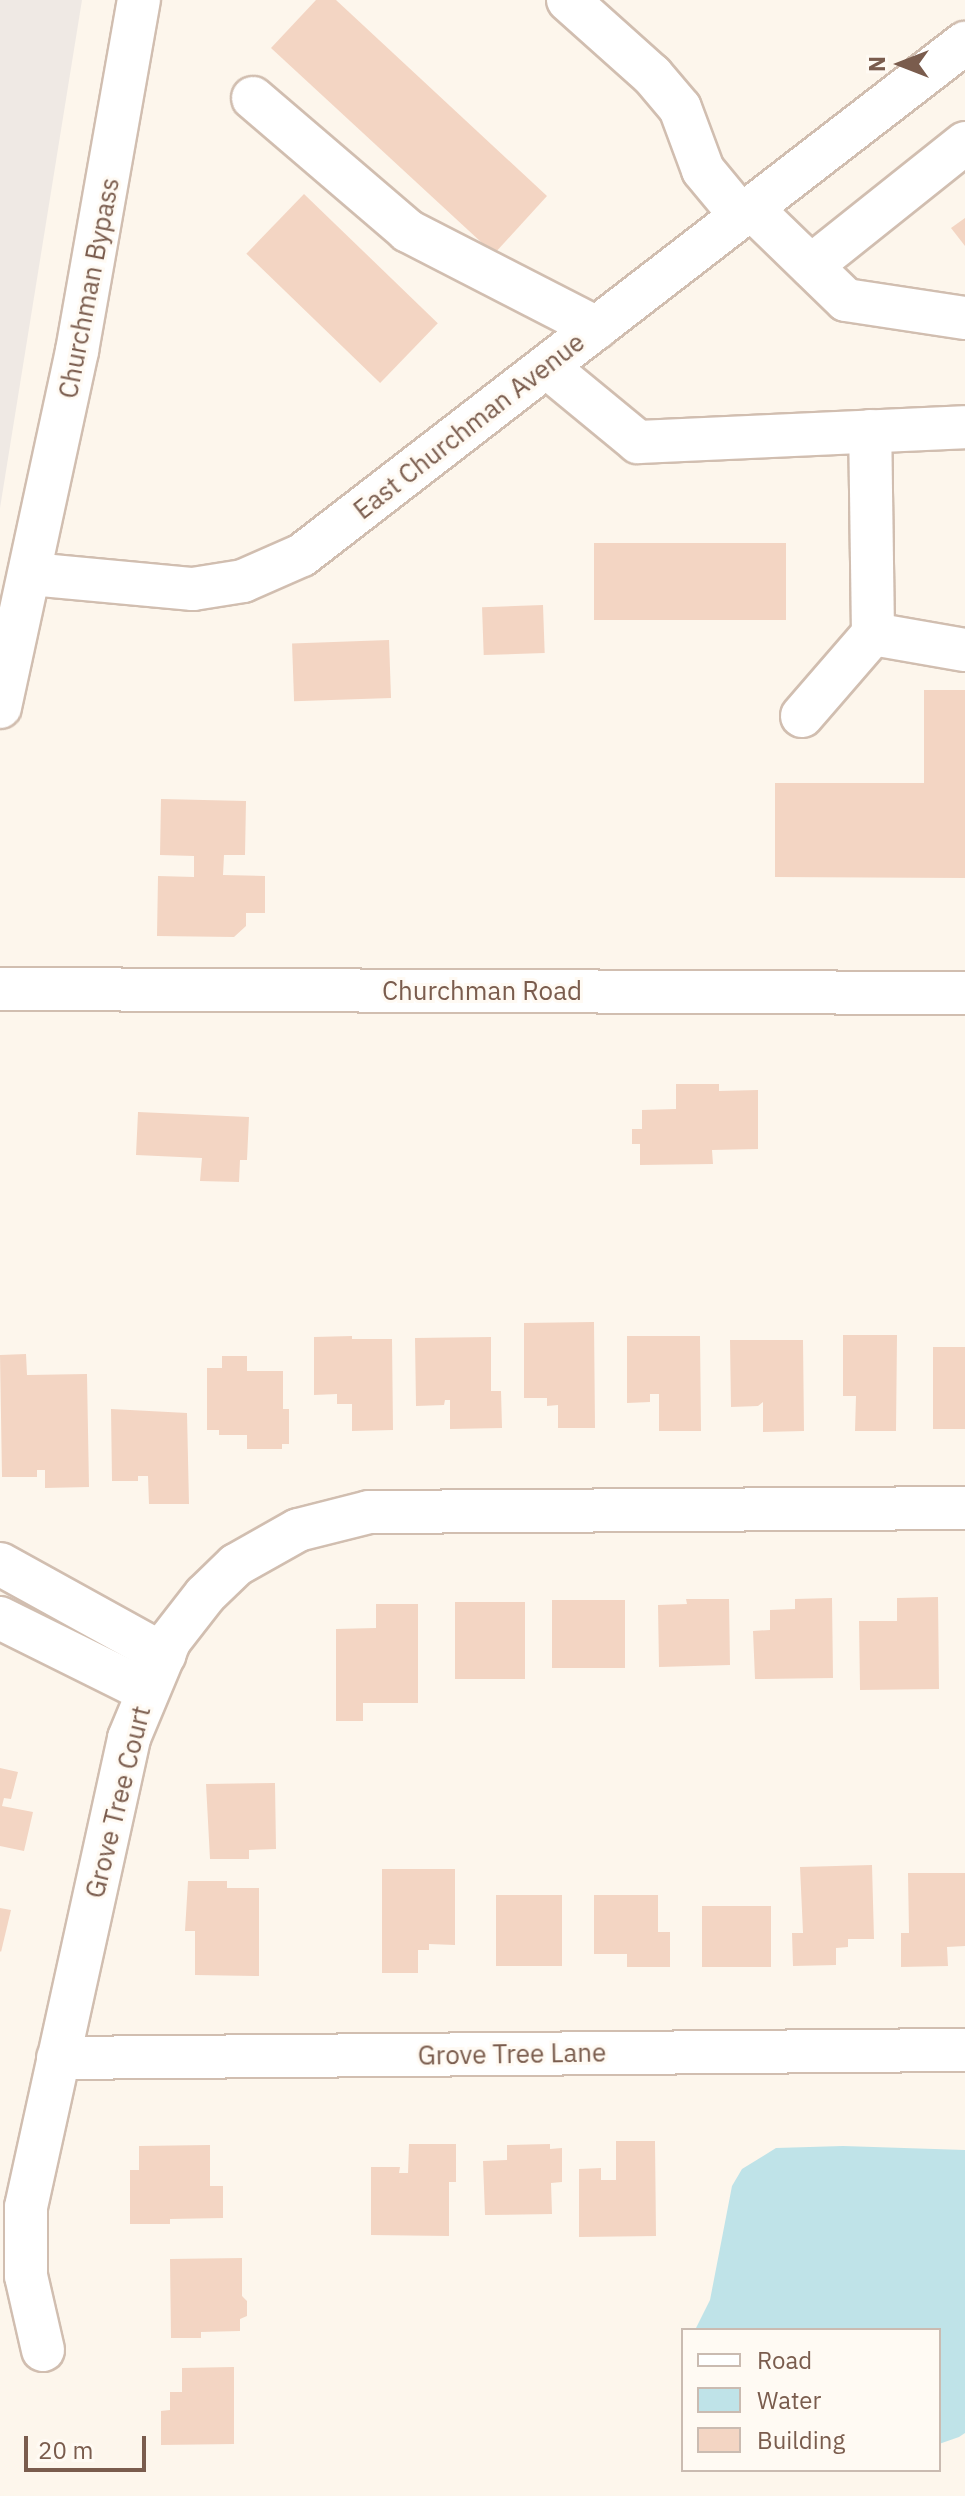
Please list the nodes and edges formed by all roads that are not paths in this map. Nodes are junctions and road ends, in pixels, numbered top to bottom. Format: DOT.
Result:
graph roads {
  1 [pos="133,0"];
  2 [pos="568,0"];
  3 [pos="965,43"];
  4 [pos="253,98"];
  5 [pos="965,143"];
  6 [pos="746,212"];
  7 [pos="811,266"];
  8 [pos="965,318"];
  9 [pos="597,328"];
  10 [pos="547,367"];
  11 [pos="965,427"];
  12 [pos="870,431"];
  13 [pos="31,574"];
  14 [pos="873,634"];
  15 [pos="965,650"];
  16 [pos="0,707"];
  17 [pos="802,716"];
  18 [pos="0,989"];
  19 [pos="965,993"];
  20 [pos="965,1508"];
  21 [pos="0,1564"];
  22 [pos="0,1618"];
  23 [pos="156,1673"];
  24 [pos="965,2050"];
  25 [pos="58,2058"];
  26 [pos="43,2350"];
  1 -- 13 [label="street, Churchman Bypass"];
  2 -- 6 [label="street"];
  3 -- 6 [label="street, East Churchman Avenue"];
  4 -- 9 [label="street"];
  5 -- 7 [label="street"];
  6 -- 7 [label="street"];
  6 -- 9 [label="street, East Churchman Avenue"];
  7 -- 8 [label="street"];
  9 -- 10 [label="street, East Churchman Avenue"];
  10 -- 12 [label="street"];
  10 -- 13 [label="street, East Churchman Avenue"];
  11 -- 12 [label="street"];
  12 -- 14 [label="street"];
  13 -- 16 [label="street"];
  14 -- 15 [label="street"];
  14 -- 17 [label="street"];
  18 -- 19 [label="street, Churchman Road"];
  20 -- 23 [label="street, Grove Tree Court"];
  21 -- 23 [label="street"];
  22 -- 23 [label="street"];
  23 -- 25 [label="street, Grove Tree Court"];
  24 -- 25 [label="street, Grove Tree Lane"];
  25 -- 26 [label="street, Grove Tree Court"];
}
